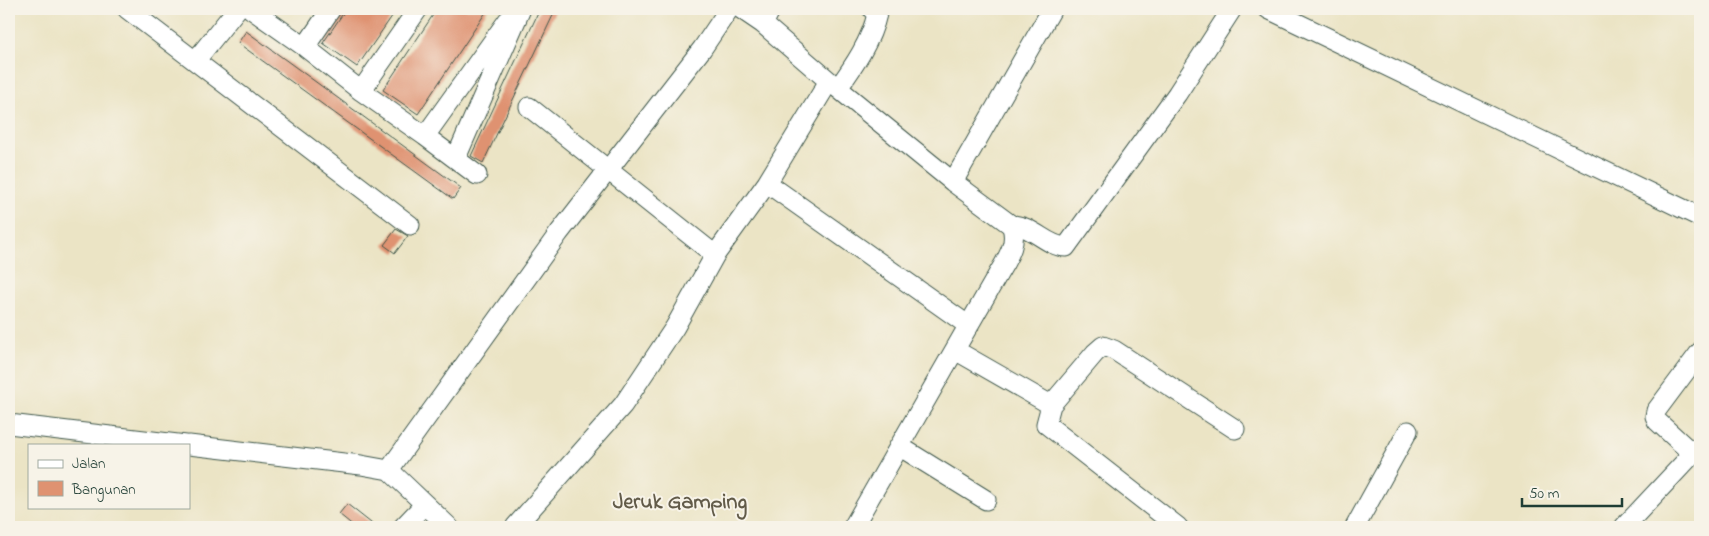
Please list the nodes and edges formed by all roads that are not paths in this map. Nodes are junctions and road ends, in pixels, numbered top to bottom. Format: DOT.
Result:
graph roads {
  1 [pos="127,9"];
  2 [pos="237,9"];
  3 [pos="251,9"];
  4 [pos="331,9"];
  5 [pos="418,9"];
  6 [pos="516,9"];
  7 [pos="521,9"];
  8 [pos="729,9"];
  9 [pos="741,9"];
  10 [pos="872,9"];
  11 [pos="1052,9"];
  12 [pos="1232,9"];
  13 [pos="1268,9"];
  14 [pos="767,17"];
  15 [pos="305,47"];
  16 [pos="196,60"];
  17 [pos="834,84"];
  18 [pos="361,91"];
  19 [pos="529,107"];
  20 [pos="426,136"];
  21 [pos="456,158"];
  22 [pos="608,170"];
  23 [pos="477,175"];
  24 [pos="953,182"];
  25 [pos="767,183"];
  26 [pos="1700,217"];
  27 [pos="410,225"];
  28 [pos="1011,225"];
  29 [pos="715,255"];
  30 [pos="968,326"];
  31 [pos="955,350"];
  32 [pos="1700,352"];
  33 [pos="1051,405"];
  34 [pos="9,424"];
  35 [pos="1236,429"];
  36 [pos="1408,431"];
  37 [pos="179,444"];
  38 [pos="190,445"];
  39 [pos="899,446"];
  40 [pos="1696,450"];
  41 [pos="376,467"];
  42 [pos="986,500"];
  43 [pos="416,513"];
  44 [pos="449,527"];
  45 [pos="515,527"];
  46 [pos="853,527"];
  47 [pos="1178,527"];
  48 [pos="1355,527"];
  49 [pos="1624,527"];
  1 -- 16 [label="street"];
  2 -- 16 [label="street"];
  3 -- 15 [label="street"];
  4 -- 15 [label="street"];
  5 -- 18 [label="street"];
  6 -- 20 [label="street"];
  7 -- 21 [label="street"];
  8 -- 22 [label="street"];
  9 -- 14 [label="street"];
  10 -- 17 [label="street"];
  11 -- 24 [label="street"];
  12 -- 28 [label="street"];
  13 -- 26 [label="street"];
  14 -- 17 [label="street"];
  15 -- 18 [label="street"];
  16 -- 27 [label="street"];
  17 -- 24 [label="street"];
  17 -- 25 [label="street"];
  18 -- 20 [label="street"];
  19 -- 22 [label="street"];
  20 -- 21 [label="street"];
  21 -- 23 [label="street"];
  22 -- 29 [label="street"];
  22 -- 41 [label="street"];
  24 -- 28 [label="street"];
  25 -- 29 [label="street"];
  25 -- 30 [label="street"];
  28 -- 30 [label="street"];
  29 -- 45 [label="street"];
  30 -- 31 [label="street"];
  31 -- 33 [label="street"];
  31 -- 39 [label="street"];
  32 -- 40 [label="street"];
  33 -- 35 [label="street"];
  33 -- 47 [label="street"];
  34 -- 37 [label="street"];
  36 -- 48 [label="street"];
  38 -- 41 [label="street"];
  39 -- 42 [label="street"];
  39 -- 46 [label="street"];
  40 -- 49 [label="street"];
  41 -- 43 [label="street"];
  43 -- 44 [label="street"];
}
